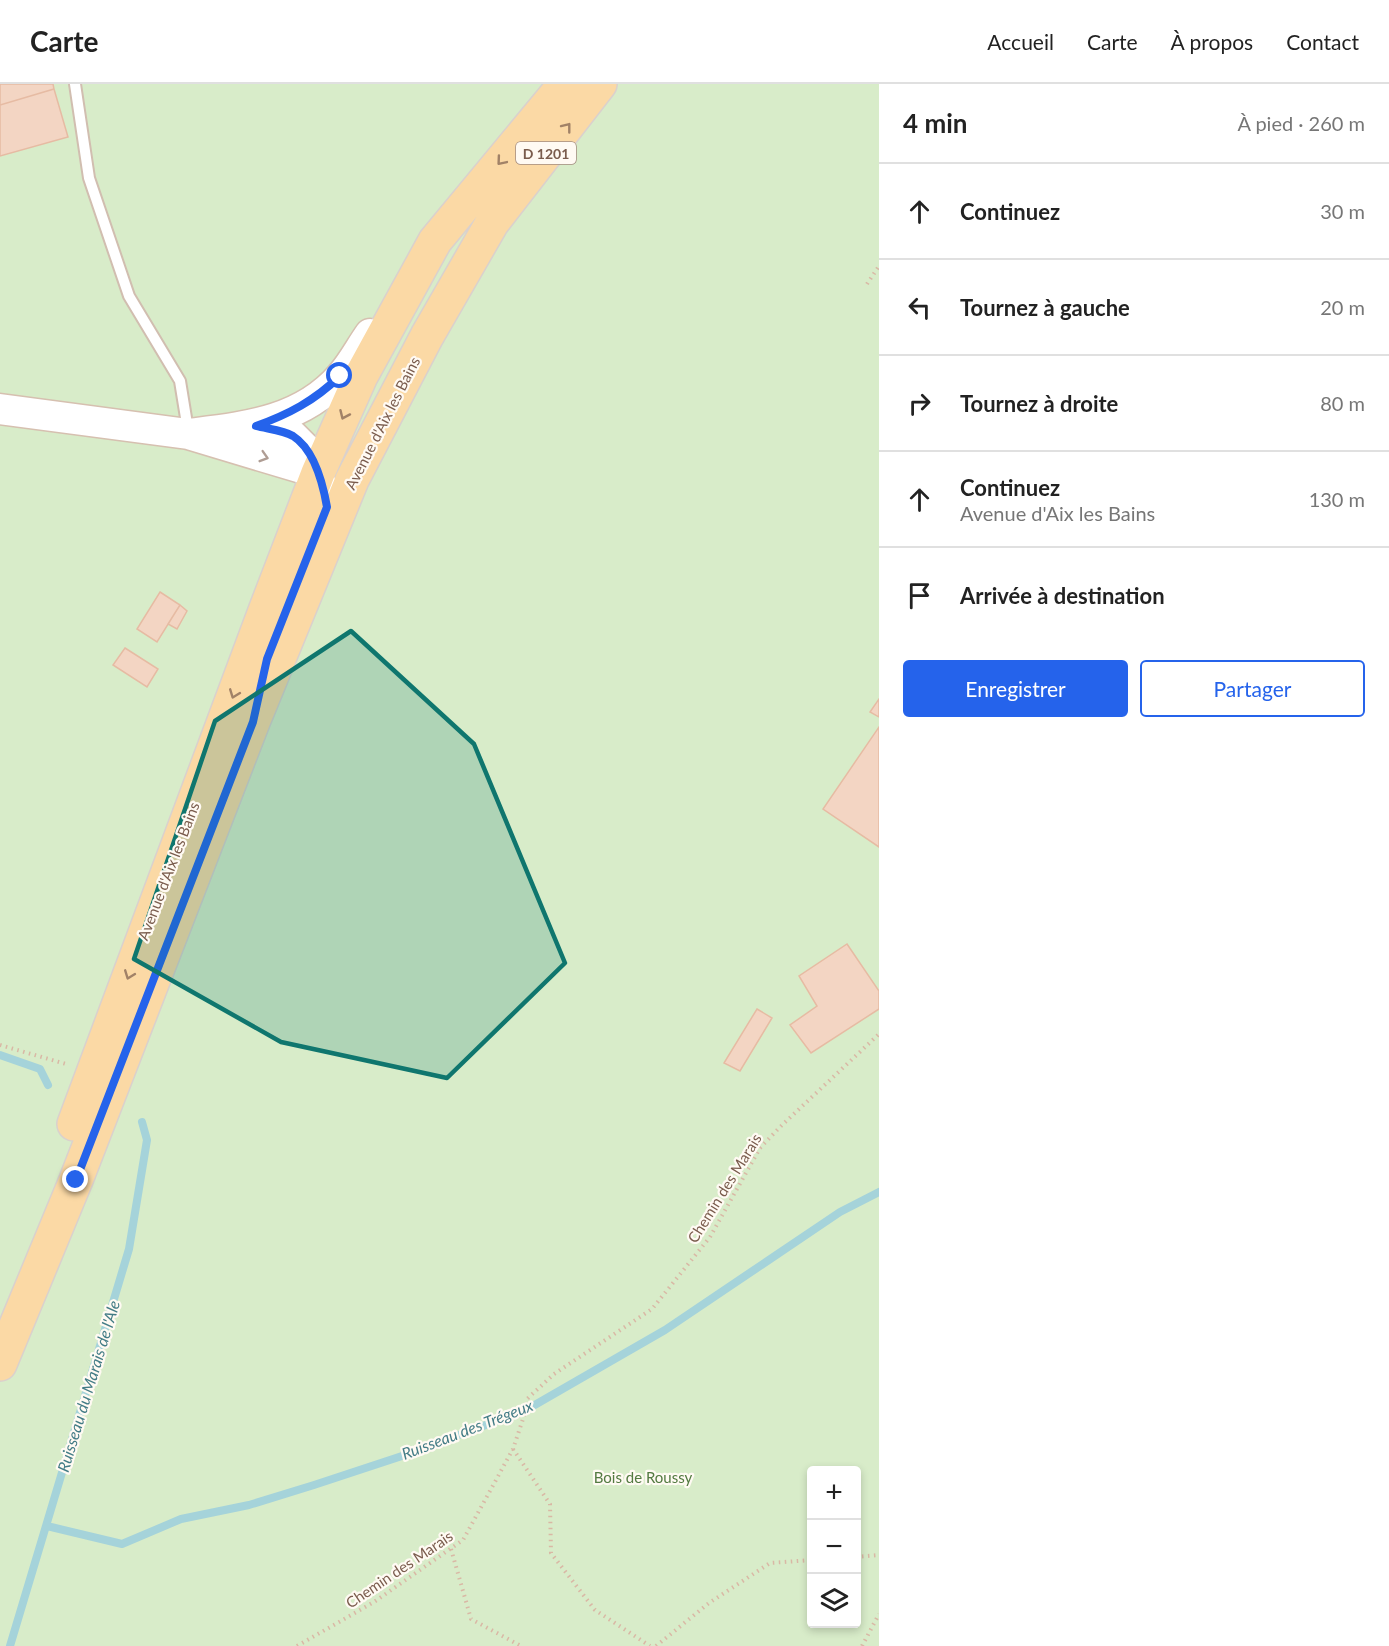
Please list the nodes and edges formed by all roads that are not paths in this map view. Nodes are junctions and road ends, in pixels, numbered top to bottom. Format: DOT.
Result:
graph roads {
  1 [pos="75,84"];
  2 [pos="565,84"];
  3 [pos="600,84"];
  4 [pos="492,223"];
  5 [pos="435,241"];
  6 [pos="0,409"];
  7 [pos="256,426"];
  8 [pos="188,434"];
  9 [pos="318,473"];
  10 [pos="253,722"];
  11 [pos="0,1334"];
  12 [pos="0,1364"];
  1 -- 8 [label="lane"];
  2 -- 5 [label="main road, Avenue d'Aix les Bains / D 1201, one-way"];
  4 -- 3 [label="main road, Avenue d'Aix les Bains / D 1201, one-way"];
  4 -- 9 [label="main road"];
  4 -- 10 [label="main road, Avenue d'Aix les Bains / D 1201"];
  5 -- 7 [label="street"];
  5 -- 9 [label="main road, Avenue d'Aix les Bains / D 1201, one-way"];
  6 -- 8 [label="street"];
  7 -- 8 [label="street"];
  7 -- 9 [label="street"];
  8 -- 9 [label="street, one-way"];
  9 -- 10 [label="street"];
  9 -- 11 [label="main road, Avenue d'Aix les Bains / D 1201, one-way"];
  10 -- 12 [label="main road, Avenue d'Aix les Bains / D 1201"];
}
